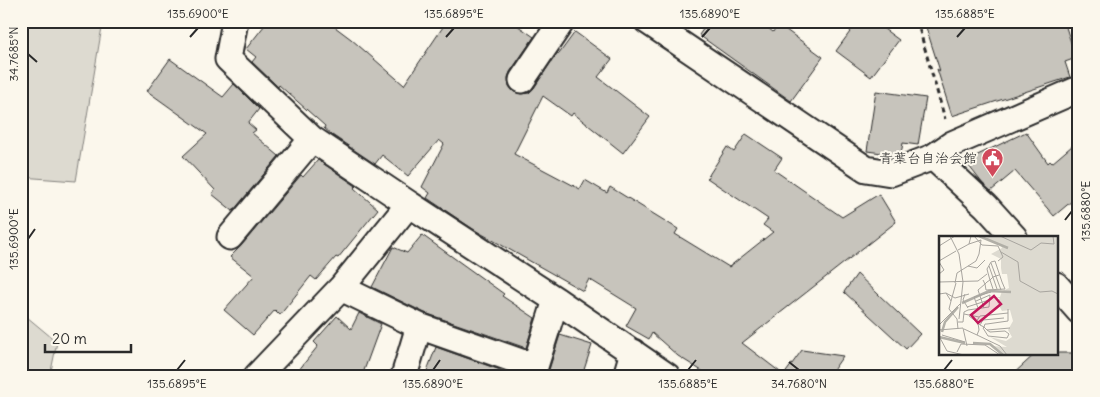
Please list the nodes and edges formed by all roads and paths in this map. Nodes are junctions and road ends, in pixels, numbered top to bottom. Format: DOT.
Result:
graph roads {
  1 [pos="235,21"];
  2 [pos="562,21"];
  3 [pos="647,21"];
  4 [pos="917,21"];
  5 [pos="522,80"];
  6 [pos="1079,89"];
  7 [pos="312,139"];
  8 [pos="943,150"];
  9 [pos="409,204"];
  10 [pos="1013,236"];
  11 [pos="230,237"];
  12 [pos="1058,287"];
  13 [pos="341,288"];
  14 [pos="556,300"];
  15 [pos="1079,311"];
  16 [pos="419,326"];
  17 [pos="633,352"];
  18 [pos="534,371"];
  19 [pos="257,376"];
  20 [pos="404,376"];
  21 [pos="626,376"];
  22 [pos="667,376"];
  1 -- 7 [label="street"];
  2 -- 5 [label="street"];
  3 -- 8 [label="street"];
  4 -- 8 [label="path"];
  6 -- 8 [label="street"];
  7 -- 9 [label="street"];
  7 -- 11 [label="street"];
  8 -- 10 [label="street"];
  9 -- 13 [label="street"];
  9 -- 14 [label="street"];
  12 -- 15 [label="street"];
  13 -- 16 [label="street"];
  13 -- 19 [label="street"];
  14 -- 17 [label="street"];
  14 -- 18 [label="street"];
  16 -- 18 [label="street"];
  16 -- 20 [label="street"];
  17 -- 21 [label="street"];
  17 -- 22 [label="street"];
}
